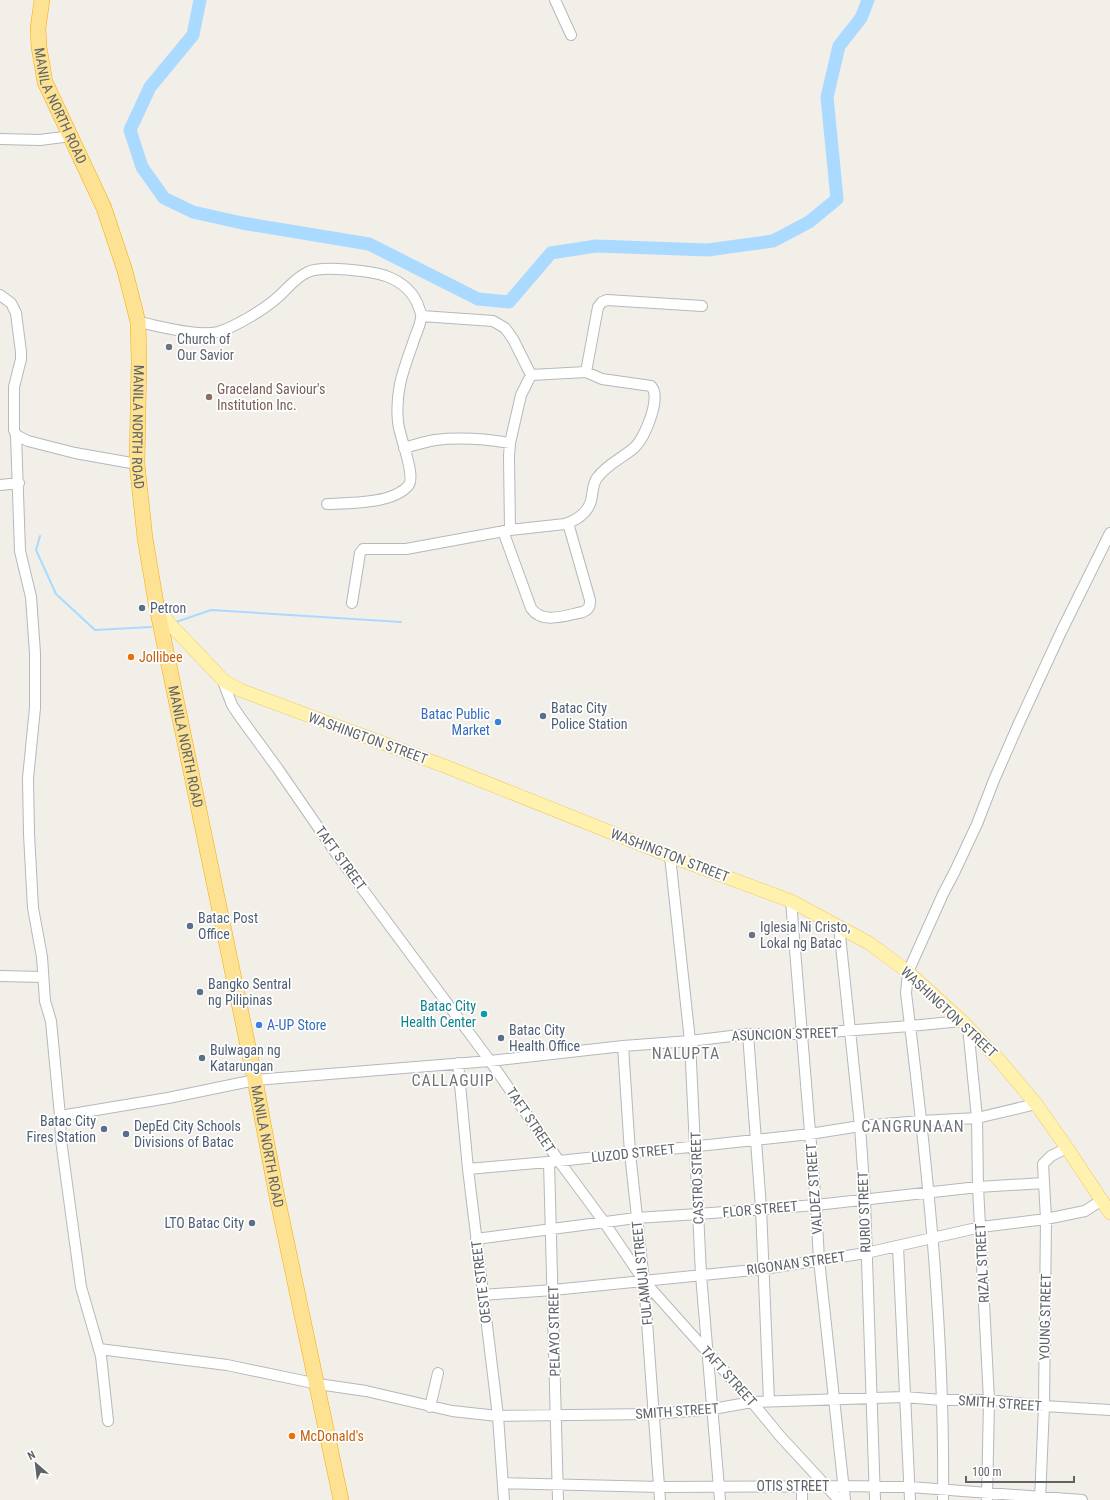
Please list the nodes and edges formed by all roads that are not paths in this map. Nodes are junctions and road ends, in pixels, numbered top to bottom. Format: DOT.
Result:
graph roads {
  1 [pos="42,0"];
  2 [pos="555,0"];
  3 [pos="571,35"];
  4 [pos="71,136"];
  5 [pos="0,139"];
  6 [pos="0,295"];
  7 [pos="702,306"];
  8 [pos="422,316"];
  9 [pos="138,322"];
  10 [pos="586,372"];
  11 [pos="531,375"];
  12 [pos="16,435"];
  13 [pos="510,443"];
  14 [pos="404,448"];
  15 [pos="137,464"];
  16 [pos="18,483"];
  17 [pos="0,485"];
  18 [pos="327,504"];
  19 [pos="568,523"];
  20 [pos="506,530"];
  21 [pos="1110,533"];
  22 [pos="156,603"];
  23 [pos="352,603"];
  24 [pos="224,681"];
  25 [pos="670,856"];
  26 [pos="792,901"];
  27 [pos="839,926"];
  28 [pos="908,972"];
  29 [pos="0,976"];
  30 [pos="43,977"];
  31 [pos="965,1024"];
  32 [pos="910,1026"];
  33 [pos="850,1031"];
  34 [pos="748,1034"];
  35 [pos="803,1034"];
  36 [pos="690,1041"];
  37 [pos="623,1046"];
  38 [pos="490,1061"];
  39 [pos="458,1063"];
  40 [pos="255,1080"];
  41 [pos="1036,1104"];
  42 [pos="60,1116"];
  43 [pos="976,1118"];
  44 [pos="921,1121"];
  45 [pos="860,1126"];
  46 [pos="810,1134"];
  47 [pos="755,1140"];
  48 [pos="696,1146"];
  49 [pos="1067,1148"];
  50 [pos="630,1153"];
  51 [pos="554,1161"];
  52 [pos="468,1169"];
  53 [pos="1044,1183"];
  54 [pos="978,1187"];
  55 [pos="928,1193"];
  56 [pos="864,1200"];
  57 [pos="1102,1200"];
  58 [pos="816,1205"];
  59 [pos="761,1208"];
  60 [pos="1110,1213"];
  61 [pos="698,1214"];
  62 [pos="636,1218"];
  63 [pos="1046,1219"];
  64 [pos="604,1222"];
  65 [pos="980,1227"];
  66 [pos="550,1229"];
  67 [pos="933,1237"];
  68 [pos="476,1239"];
  69 [pos="898,1246"];
  70 [pos="866,1253"];
  71 [pos="819,1260"];
  72 [pos="763,1269"];
  73 [pos="701,1275"];
  74 [pos="644,1281"];
  75 [pos="553,1290"];
  76 [pos="482,1295"];
  77 [pos="99,1348"];
  78 [pos="709,1354"];
  79 [pos="438,1373"];
  80 [pos="318,1384"];
  81 [pos="904,1397"];
  82 [pos="871,1398"];
  83 [pos="834,1399"];
  84 [pos="942,1400"];
  85 [pos="989,1400"];
  86 [pos="769,1401"];
  87 [pos="752,1402"];
  88 [pos="1044,1406"];
  89 [pos="430,1407"];
  90 [pos="713,1409"];
  91 [pos="1110,1410"];
  92 [pos="654,1414"];
  93 [pos="556,1415"];
  94 [pos="498,1416"];
  95 [pos="108,1421"];
  96 [pos="503,1483"];
  97 [pos="558,1484"];
  98 [pos="718,1486"];
  99 [pos="802,1486"];
  100 [pos="827,1486"];
  101 [pos="843,1486"];
  102 [pos="660,1487"];
  103 [pos="874,1487"];
  104 [pos="910,1487"];
  105 [pos="943,1489"];
  106 [pos="987,1496"];
  107 [pos="1040,1498"];
  108 [pos="341,1500"];
  109 [pos="504,1500"];
  110 [pos="558,1500"];
  111 [pos="660,1500"];
  112 [pos="720,1500"];
  113 [pos="802,1500"];
  114 [pos="839,1500"];
  115 [pos="845,1500"];
  116 [pos="875,1500"];
  117 [pos="910,1500"];
  118 [pos="943,1500"];
  119 [pos="1082,1500"];
  1 -- 4 [label="highway, MANILA NORTH ROAD"];
  2 -- 3 [label="street"];
  4 -- 5 [label="street"];
  4 -- 9 [label="highway, MANILA NORTH ROAD"];
  6 -- 12 [label="street"];
  7 -- 10 [label="street"];
  8 -- 9 [label="street"];
  8 -- 11 [label="street"];
  8 -- 14 [label="street"];
  9 -- 15 [label="highway, MANILA NORTH ROAD"];
  10 -- 11 [label="street"];
  10 -- 19 [label="street"];
  11 -- 13 [label="street"];
  12 -- 15 [label="street"];
  12 -- 16 [label="street"];
  13 -- 14 [label="street"];
  13 -- 20 [label="street"];
  14 -- 18 [label="street"];
  15 -- 22 [label="highway, MANILA NORTH ROAD"];
  16 -- 17 [label="street"];
  16 -- 30 [label="street"];
  19 -- 20 [label="street"];
  19 -- 20 [label="street"];
  20 -- 23 [label="street"];
  21 -- 28 [label="street"];
  22 -- 24 [label="main road, WASHINGTON STREET"];
  22 -- 40 [label="highway, MANILA NORTH ROAD"];
  24 -- 25 [label="main road, WASHINGTON STREET"];
  24 -- 38 [label="street, TAFT STREET"];
  25 -- 26 [label="main road, WASHINGTON STREET"];
  25 -- 36 [label="street, CASTRO STREET"];
  26 -- 27 [label="main road, WASHINGTON STREET"];
  26 -- 35 [label="street, VALDEZ STREET"];
  27 -- 28 [label="main road, WASHINGTON STREET"];
  27 -- 33 [label="street, RURIO STREET"];
  28 -- 31 [label="main road, WASHINGTON STREET"];
  28 -- 32 [label="street"];
  29 -- 30 [label="street"];
  30 -- 42 [label="street"];
  31 -- 32 [label="street, ASUNCION STREET"];
  31 -- 41 [label="main road, WASHINGTON STREET"];
  31 -- 43 [label="street, RIZAL STREET"];
  32 -- 33 [label="street, ASUNCION STREET"];
  32 -- 44 [label="street"];
  33 -- 35 [label="street, ASUNCION STREET"];
  33 -- 45 [label="street, RURIO STREET"];
  34 -- 35 [label="street, ASUNCION STREET"];
  34 -- 36 [label="street, ASUNCION STREET"];
  34 -- 47 [label="street"];
  35 -- 46 [label="street, VALDEZ STREET"];
  36 -- 37 [label="street, ASUNCION STREET"];
  36 -- 48 [label="street, CASTRO STREET"];
  37 -- 38 [label="street, ASUNCION STREET"];
  37 -- 50 [label="street, FULAMUJI STREET"];
  38 -- 39 [label="street, ASUNCION STREET"];
  38 -- 51 [label="street, TAFT STREET"];
  39 -- 40 [label="street, ASUNCION STREET"];
  39 -- 52 [label="street, OESTE STREET"];
  40 -- 42 [label="street, ASUNCION STREET"];
  40 -- 80 [label="highway, MANILA NORTH ROAD"];
  41 -- 43 [label="street, LUZOD STREET"];
  41 -- 49 [label="main road, WASHINGTON STREET"];
  42 -- 77 [label="street"];
  43 -- 44 [label="street, LUZOD STREET"];
  43 -- 54 [label="street, RIZAL STREET"];
  44 -- 45 [label="street, LUZOD STREET"];
  44 -- 55 [label="street"];
  45 -- 46 [label="street, LUZOD STREET"];
  45 -- 56 [label="street, RURIO STREET"];
  46 -- 47 [label="street, LUZOD STREET"];
  46 -- 58 [label="street, VALDEZ STREET"];
  47 -- 48 [label="street, LUZOD STREET"];
  47 -- 59 [label="street"];
  48 -- 50 [label="street, LUZOD STREET"];
  48 -- 61 [label="street, CASTRO STREET"];
  49 -- 53 [label="street, YOUNG STREET"];
  49 -- 57 [label="main road, WASHINGTON STREET"];
  50 -- 51 [label="street, LUZOD STREET"];
  50 -- 62 [label="street, FULAMUJI STREET"];
  51 -- 52 [label="street, LUZOD STREET"];
  51 -- 64 [label="street, TAFT STREET"];
  51 -- 66 [label="street, PELAYO STREET"];
  52 -- 68 [label="street, OESTE STREET"];
  53 -- 54 [label="street, FLOR STREET"];
  53 -- 63 [label="street, YOUNG STREET"];
  54 -- 55 [label="street, FLOR STREET"];
  54 -- 65 [label="street, RIZAL STREET"];
  55 -- 56 [label="street, FLOR STREET"];
  55 -- 67 [label="street"];
  56 -- 58 [label="street, FLOR STREET"];
  56 -- 70 [label="street, RURIO STREET"];
  57 -- 60 [label="main road, WASHINGTON STREET"];
  57 -- 63 [label="street, RIGONAN STREET"];
  58 -- 59 [label="street, FLOR STREET"];
  58 -- 71 [label="street, VALDEZ STREET"];
  59 -- 61 [label="street, FLOR STREET"];
  59 -- 72 [label="street"];
  61 -- 62 [label="street, FLOR STREET"];
  61 -- 73 [label="street, CASTRO STREET"];
  62 -- 64 [label="street, FLOR STREET"];
  62 -- 74 [label="street, FULAMUJI STREET"];
  63 -- 65 [label="street, RIGONAN STREET"];
  63 -- 88 [label="street, YOUNG STREET"];
  64 -- 66 [label="street, FLOR STREET"];
  64 -- 74 [label="street, TAFT STREET"];
  65 -- 67 [label="street, RIGONAN STREET"];
  65 -- 85 [label="street, RIZAL STREET"];
  66 -- 68 [label="street, FLOR STREET"];
  66 -- 75 [label="street, PELAYO STREET"];
  67 -- 69 [label="street, RIGONAN STREET"];
  67 -- 84 [label="street"];
  68 -- 76 [label="street, OESTE STREET"];
  69 -- 70 [label="street, RIGONAN STREET"];
  69 -- 81 [label="street"];
  70 -- 71 [label="street, RIGONAN STREET"];
  70 -- 82 [label="street, RURIO STREET"];
  71 -- 72 [label="street, RIGONAN STREET"];
  71 -- 83 [label="street, VALDEZ STREET"];
  72 -- 73 [label="street, RIGONAN STREET"];
  72 -- 86 [label="street"];
  73 -- 74 [label="street, RIGONAN STREET"];
  73 -- 78 [label="street, CASTRO STREET"];
  74 -- 75 [label="street, RIGONAN STREET"];
  74 -- 78 [label="street, TAFT STREET"];
  74 -- 92 [label="street, FULAMUJI STREET"];
  75 -- 76 [label="street, RIGONAN STREET"];
  75 -- 93 [label="street, PELAYO STREET"];
  76 -- 94 [label="street, OESTE STREET"];
  77 -- 80 [label="street, SMITH STREET"];
  77 -- 95 [label="street"];
  78 -- 87 [label="street, TAFT STREET"];
  78 -- 90 [label="street, CASTRO STREET"];
  79 -- 89 [label="street"];
  80 -- 89 [label="street, SMITH STREET"];
  80 -- 108 [label="highway, MANILA NORTH ROAD"];
  81 -- 82 [label="street, SMITH STREET"];
  81 -- 84 [label="street, SMITH STREET"];
  81 -- 104 [label="street"];
  82 -- 83 [label="street, SMITH STREET"];
  82 -- 103 [label="street, RURIO STREET"];
  83 -- 86 [label="street, SMITH STREET"];
  83 -- 101 [label="street, VALDEZ STREET"];
  84 -- 85 [label="street, SMITH STREET"];
  84 -- 105 [label="street"];
  85 -- 88 [label="street, SMITH STREET"];
  85 -- 106 [label="street, RIZAL STREET"];
  86 -- 87 [label="street, SMITH STREET"];
  87 -- 90 [label="street, SMITH STREET"];
  87 -- 100 [label="street, TAFT STREET"];
  88 -- 91 [label="street, SMITH STREET"];
  88 -- 107 [label="street, YOUNG STREET"];
  89 -- 94 [label="street, SMITH STREET"];
  90 -- 92 [label="street, SMITH STREET"];
  90 -- 98 [label="street, CASTRO STREET"];
  92 -- 93 [label="street, SMITH STREET"];
  92 -- 102 [label="street, FULAMUJI STREET"];
  93 -- 94 [label="street, SMITH STREET"];
  93 -- 97 [label="street, PELAYO STREET"];
  94 -- 96 [label="street, OESTE STREET"];
  96 -- 97 [label="street, OTIS STREET"];
  96 -- 109 [label="street, OESTE STREET"];
  97 -- 102 [label="street, OTIS STREET"];
  97 -- 110 [label="street, PELAYO STREET"];
  98 -- 99 [label="street, OTIS STREET"];
  98 -- 102 [label="street, OTIS STREET"];
  98 -- 112 [label="street, CASTRO STREET"];
  99 -- 100 [label="street, OTIS STREET"];
  99 -- 113 [label="street"];
  100 -- 101 [label="street, OTIS STREET"];
  100 -- 114 [label="street, TAFT STREET"];
  101 -- 103 [label="street, OTIS STREET"];
  101 -- 115 [label="street, VALDEZ STREET"];
  102 -- 111 [label="street, FULAMUJI STREET"];
  103 -- 104 [label="street, OTIS STREET"];
  103 -- 116 [label="street, RURIO STREET"];
  104 -- 105 [label="street, OTIS STREET"];
  104 -- 117 [label="street"];
  105 -- 106 [label="street, OTIS STREET"];
  105 -- 118 [label="street"];
  106 -- 107 [label="street, OTIS STREET"];
  107 -- 119 [label="street, OTIS STREET"];
}
